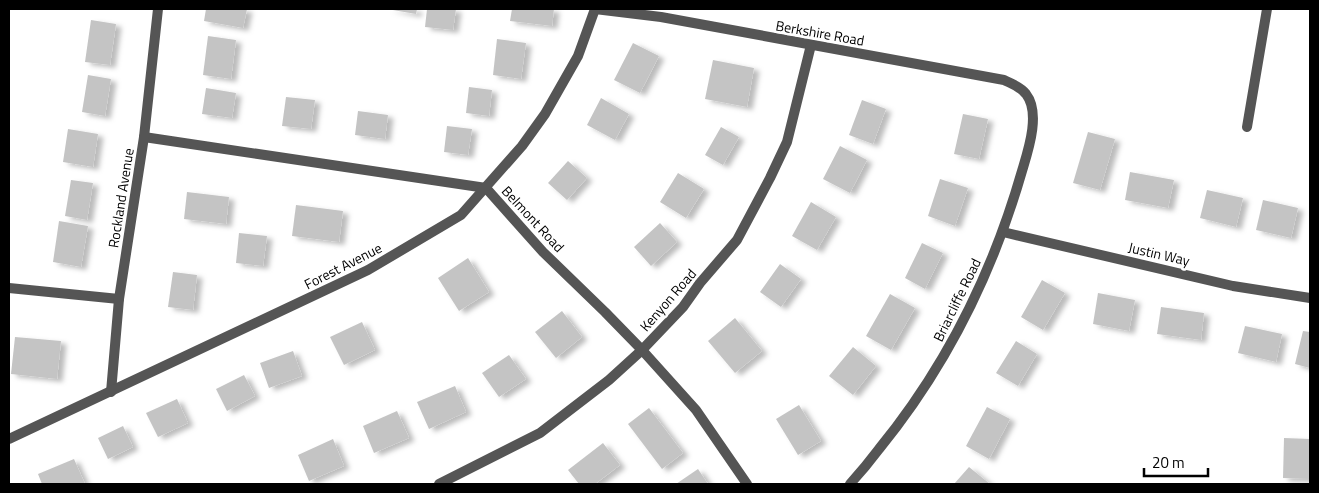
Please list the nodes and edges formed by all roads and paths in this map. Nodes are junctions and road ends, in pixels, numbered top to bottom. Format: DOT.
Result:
graph roads {
  1 [pos="158,9"];
  2 [pos="595,9"];
  3 [pos="1267,9"];
  4 [pos="811,45"];
  5 [pos="1031,103"];
  6 [pos="1247,127"];
  7 [pos="144,137"];
  8 [pos="486,188"];
  9 [pos="1003,232"];
  10 [pos="9,288"];
  11 [pos="1310,298"];
  12 [pos="119,299"];
  13 [pos="642,350"];
  14 [pos="111,392"];
  15 [pos="9,439"];
  16 [pos="439,484"];
  17 [pos="747,484"];
  18 [pos="850,484"];
  1 -- 7 [label="street, Rockland Avenue"];
  2 -- 4 [label="street, Berkshire Road"];
  2 -- 8 [label="street, Forest Avenue"];
  3 -- 6 [label="street"];
  4 -- 5 [label="street, Berkshire Road"];
  4 -- 13 [label="street, Kenyon Road"];
  5 -- 9 [label="street, Briarcliffe Road"];
  7 -- 8 [label="street, Belmont Road"];
  7 -- 12 [label="street, Rockland Avenue"];
  8 -- 13 [label="street, Belmont Road"];
  8 -- 14 [label="street, Forest Avenue"];
  9 -- 11 [label="street, Justin Way"];
  9 -- 18 [label="street, Briarcliffe Road"];
  10 -- 12 [label="street"];
  12 -- 14 [label="street, Rockland Avenue"];
  13 -- 16 [label="street, Kenyon Road"];
  13 -- 17 [label="street, Belmont Road"];
  14 -- 15 [label="street, Forest Avenue"];
}
